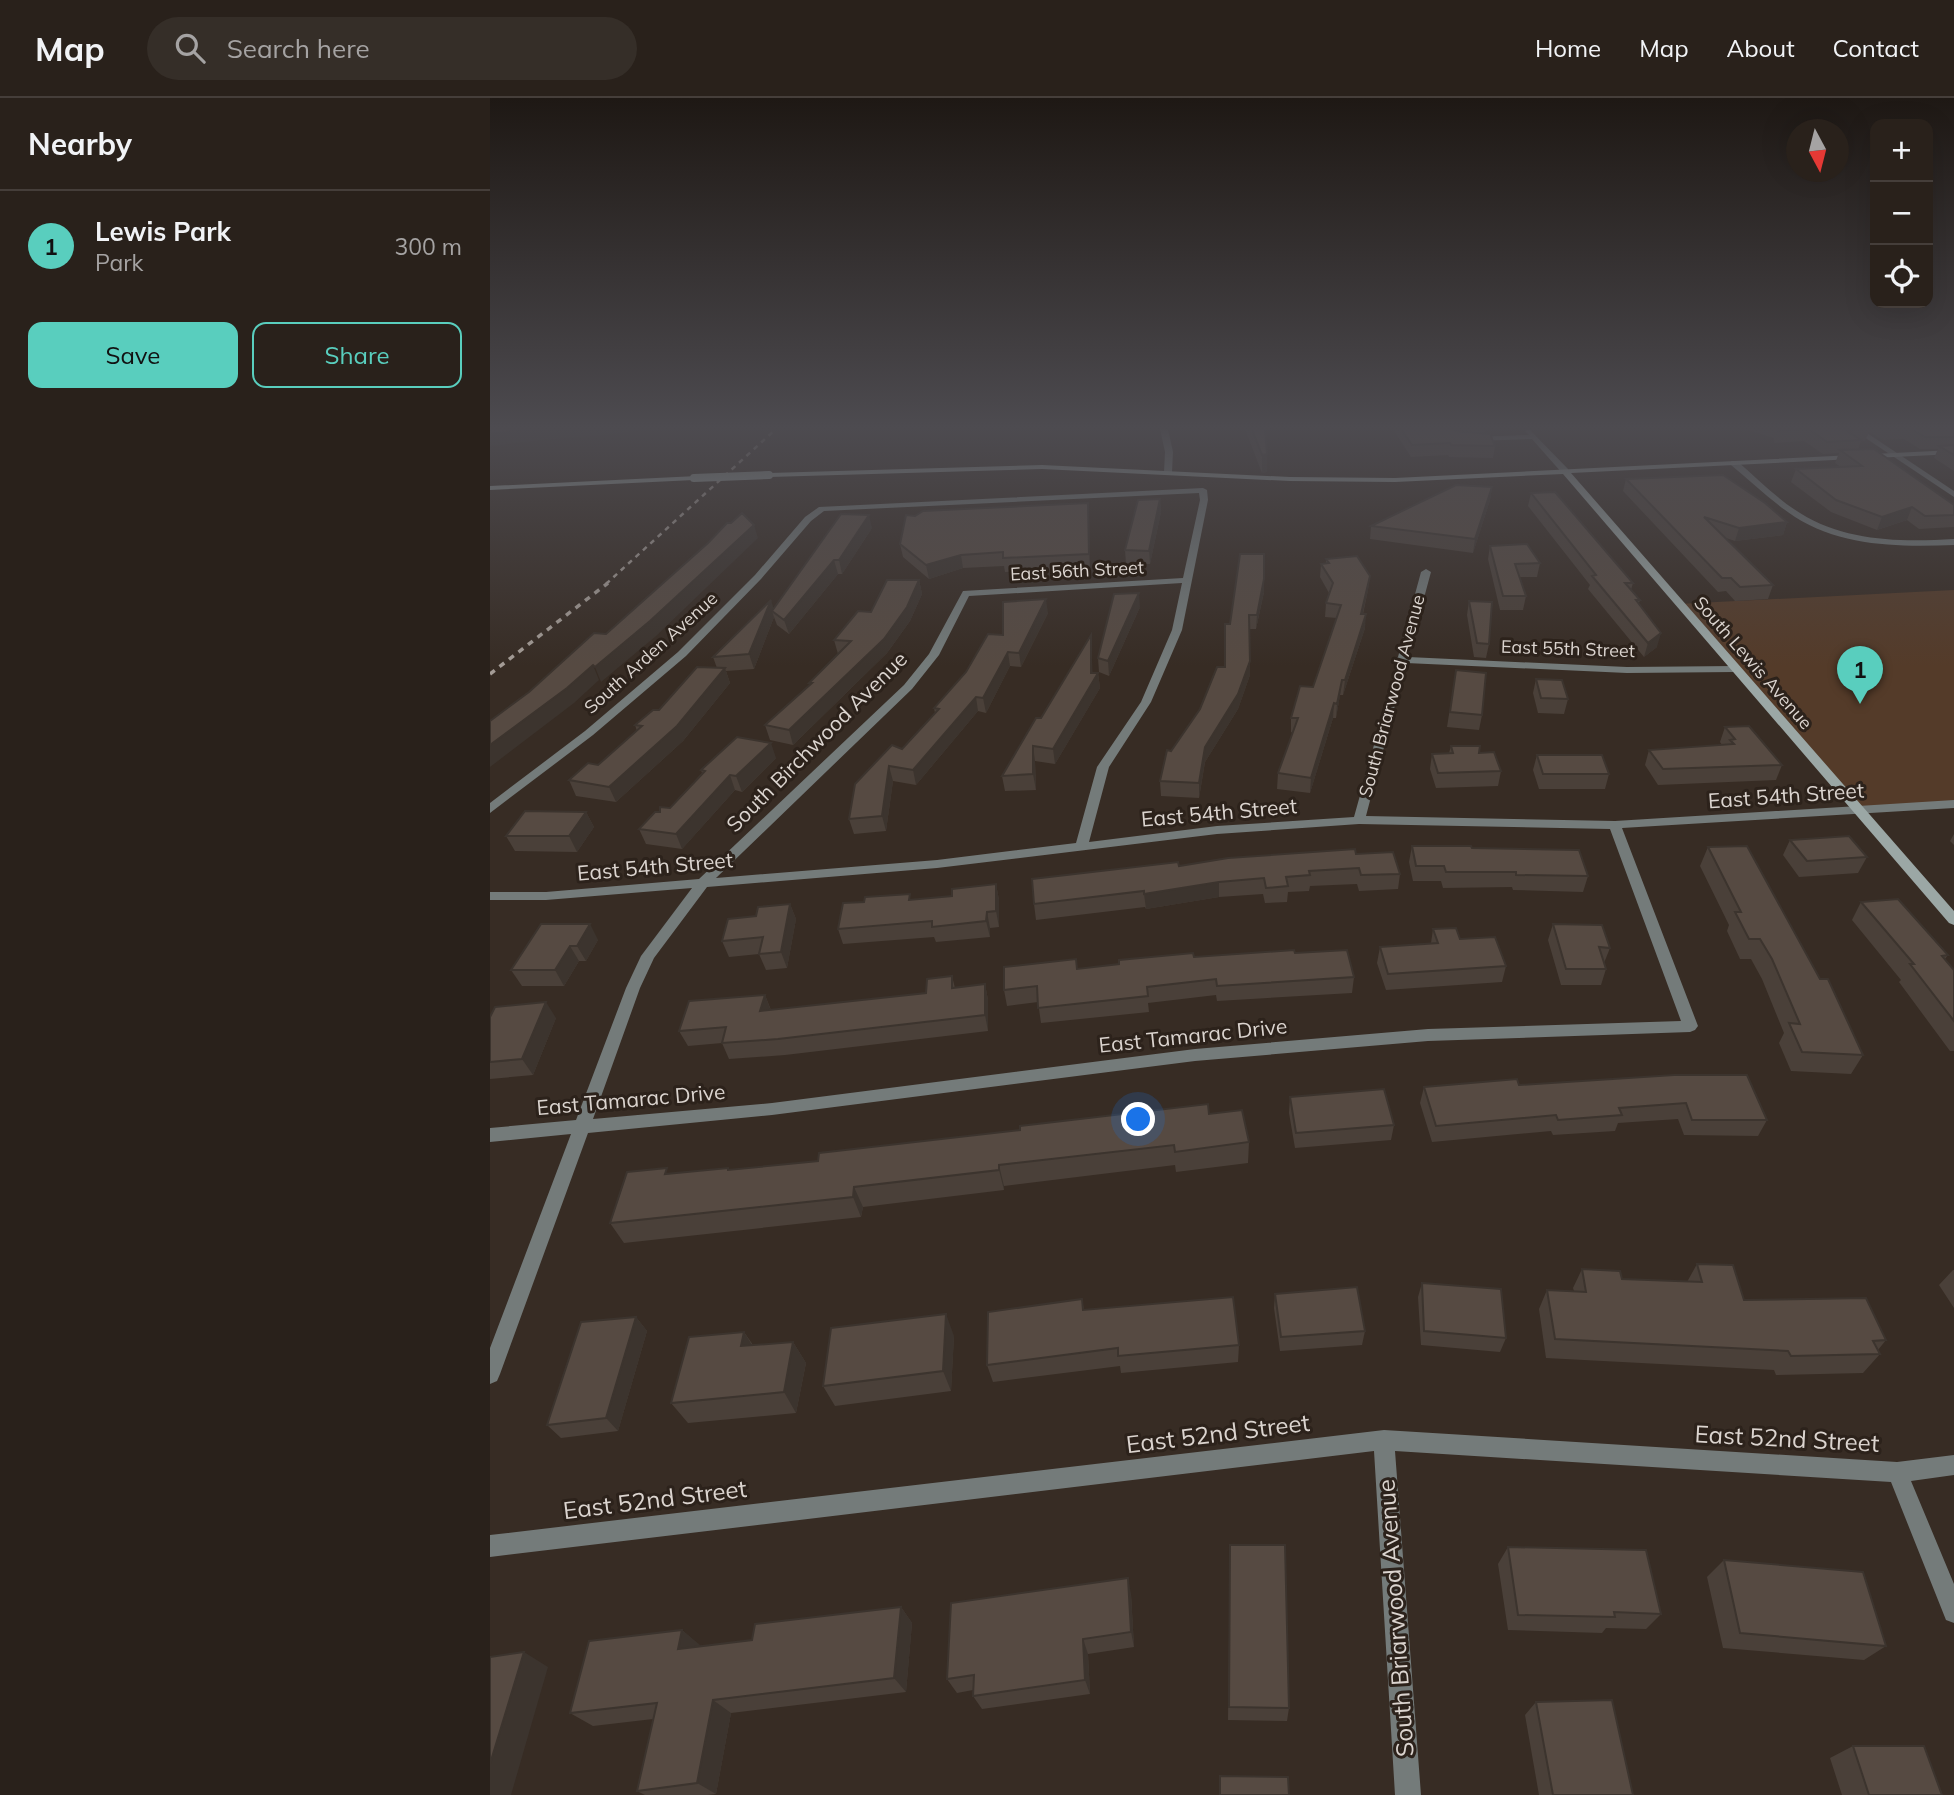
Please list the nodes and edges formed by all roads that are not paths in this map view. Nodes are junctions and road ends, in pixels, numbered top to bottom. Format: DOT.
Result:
graph roads {
  1 [pos="838,508"];
  2 [pos="1202,508"];
  3 [pos="1597,508"];
  4 [pos="1790,508"];
  5 [pos="1954,542"];
  6 [pos="1426,572"];
  7 [pos="1189,580"];
  8 [pos="966,593"];
  9 [pos="1400,660"];
  10 [pos="1735,669"];
  11 [pos="1954,804"];
  12 [pos="490,809"];
  13 [pos="1858,810"];
  14 [pos="1359,820"];
  15 [pos="1615,825"];
  16 [pos="1082,846"];
  17 [pos="704,882"];
  18 [pos="490,896"];
  19 [pos="1954,920"];
  20 [pos="583,1125"];
  21 [pos="490,1135"];
  22 [pos="490,1374"];
  23 [pos="1384,1440"];
  24 [pos="1954,1465"];
  25 [pos="1897,1472"];
  26 [pos="490,1546"];
  27 [pos="1954,1612"];
  28 [pos="1408,1795"];
  1 -- 12 [label="street, South Arden Avenue"];
  2 -- 7 [label="street, South Arden Avenue"];
  3 -- 10 [label="main road, South Lewis Avenue"];
  4 -- 5 [label="street"];
  6 -- 9 [label="street, South Briarwood Avenue"];
  7 -- 8 [label="street, East 56th Street"];
  7 -- 16 [label="street"];
  8 -- 17 [label="street, South Birchwood Avenue"];
  9 -- 10 [label="street, East 55th Street"];
  9 -- 14 [label="street, South Briarwood Avenue"];
  10 -- 13 [label="main road, South Lewis Avenue"];
  11 -- 13 [label="street, East 54th Street"];
  13 -- 15 [label="street, East 54th Street"];
  13 -- 19 [label="main road, South Lewis Avenue"];
  14 -- 15 [label="street, East 54th Street"];
  14 -- 16 [label="street, East 54th Street"];
  15 -- 20 [label="street, East Tamarac Drive"];
  16 -- 17 [label="street, East 54th Street"];
  17 -- 18 [label="street, East 54th Street"];
  17 -- 20 [label="street, South Birchwood Avenue"];
  20 -- 21 [label="street, East Tamarac Drive"];
  20 -- 22 [label="street, South Birchwood Avenue"];
  23 -- 25 [label="street, East 52nd Street"];
  23 -- 26 [label="street, East 52nd Street"];
  23 -- 28 [label="street, South Briarwood Avenue"];
  24 -- 25 [label="street, East 52nd Street"];
  25 -- 27 [label="street"];
}
